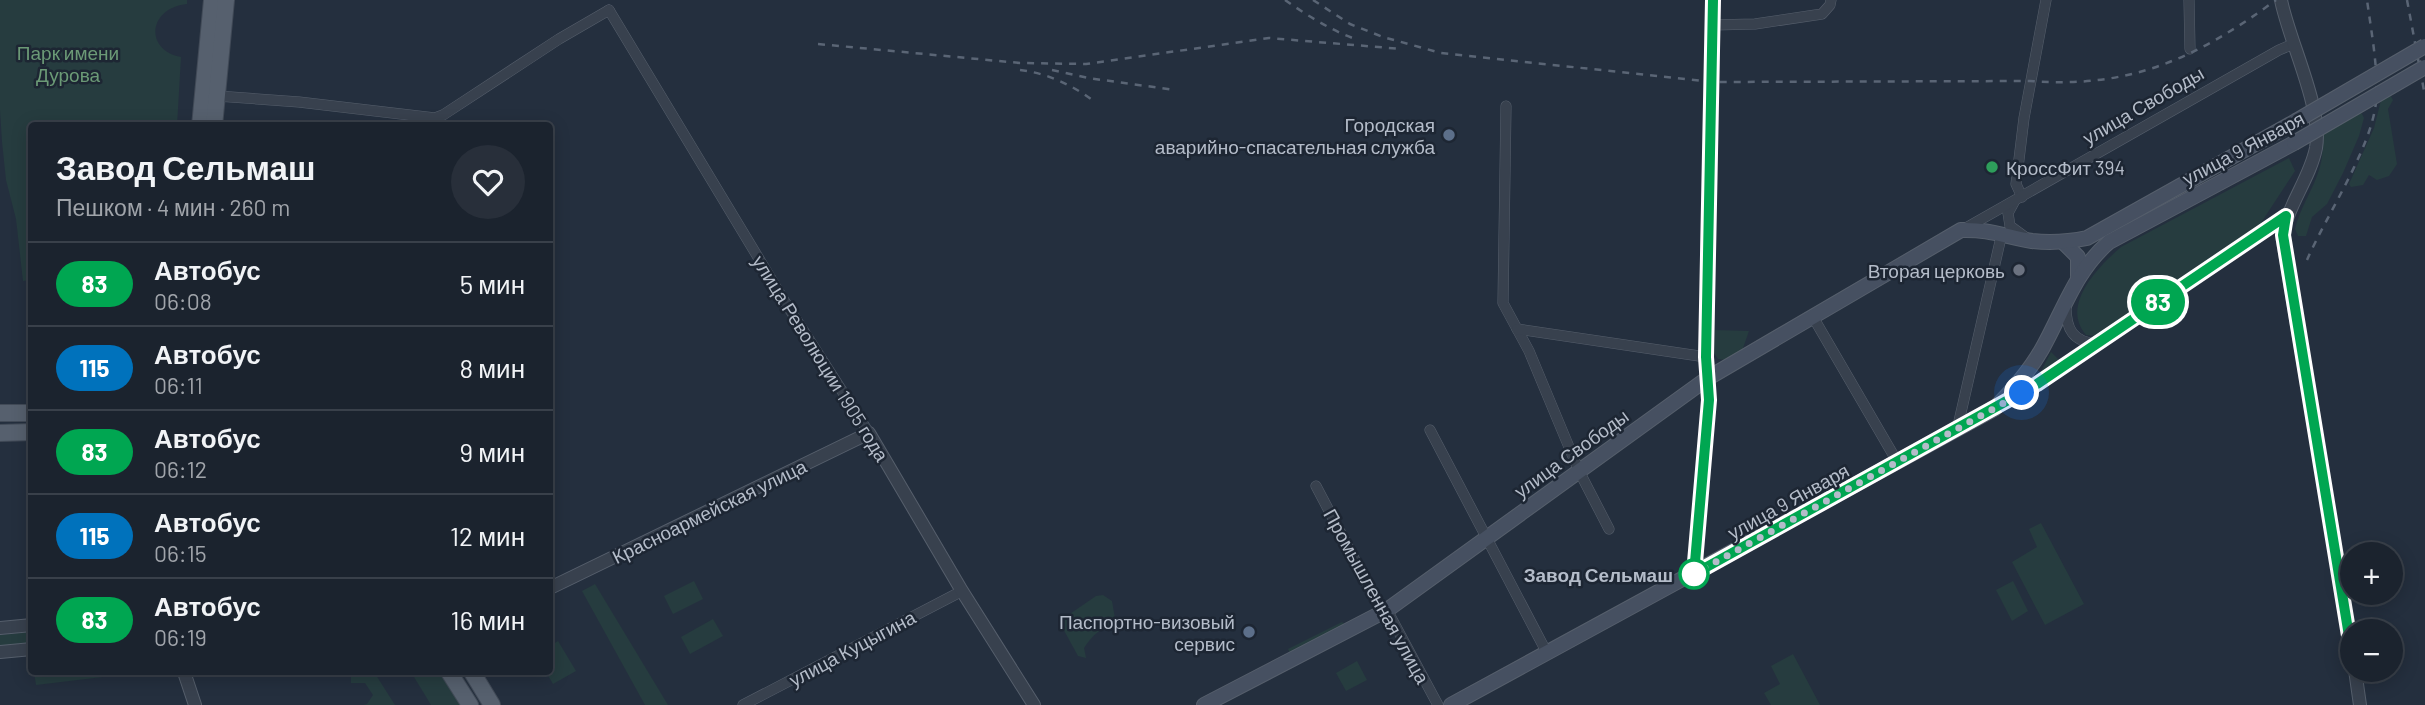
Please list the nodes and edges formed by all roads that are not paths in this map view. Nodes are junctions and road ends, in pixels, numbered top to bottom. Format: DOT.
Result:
graph roads {
  1 [pos="212,0"];
  2 [pos="226,0"];
  3 [pos="614,0"];
  4 [pos="1713,0"];
  5 [pos="1831,0"];
  6 [pos="2046,0"];
  7 [pos="2189,0"];
  8 [pos="2282,1"];
  9 [pos="609,10"];
  10 [pos="1712,25"];
  11 [pos="2293,44"];
  12 [pos="2425,46"];
  13 [pos="2190,49"];
  14 [pos="2425,67"];
  15 [pos="216,96"];
  16 [pos="1506,106"];
  17 [pos="200,122"];
  18 [pos="214,122"];
  19 [pos="2018,199"];
  20 [pos="2286,216"];
  21 [pos="1961,230"];
  22 [pos="2001,233"];
  23 [pos="2029,240"];
  24 [pos="2063,243"];
  25 [pos="2078,277"];
  26 [pos="2065,302"];
  27 [pos="1813,317"];
  28 [pos="1517,329"];
  29 [pos="2097,344"];
  30 [pos="1706,357"];
  31 [pos="1708,378"];
  32 [pos="1994,410"];
  33 [pos="28,413"];
  34 [pos="0,414"];
  35 [pos="1430,430"];
  36 [pos="1957,430"];
  37 [pos="28,432"];
  38 [pos="0,433"];
  39 [pos="869,433"];
  40 [pos="1898,463"];
  41 [pos="1579,471"];
  42 [pos="1316,486"];
  43 [pos="1609,529"];
  44 [pos="1487,538"];
  45 [pos="1694,574"];
  46 [pos="553,587"];
  47 [pos="962,591"];
  48 [pos="1387,610"];
  49 [pos="2346,619"];
  50 [pos="28,625"];
  51 [pos="0,628"];
  52 [pos="28,649"];
  53 [pos="0,652"];
  54 [pos="1547,653"];
  55 [pos="185,675"];
  56 [pos="451,675"];
  57 [pos="474,675"];
  58 [pos="2357,682"];
  59 [pos="195,705"];
  60 [pos="470,705"];
  61 [pos="492,705"];
  62 [pos="743,705"];
  63 [pos="1034,705"];
  64 [pos="1204,705"];
  65 [pos="1438,705"];
  66 [pos="1451,705"];
  67 [pos="2360,705"];
  1 -- 17 [label="main road"];
  2 -- 15 [label="main road"];
  3 -- 9 [label="street"];
  4 -- 10 [label="street"];
  5 -- 10 [label="street"];
  6 -- 19 [label="street"];
  7 -- 13 [label="street"];
  8 -- 11 [label="street"];
  9 -- 15 [label="street"];
  9 -- 39 [label="street, улица Революции 1905 года"];
  10 -- 30 [label="street"];
  11 -- 19 [label="street, улица Свободы"];
  11 -- 20 [label="street"];
  12 -- 24 [label="main road, улица 9 Января, bridge"];
  14 -- 25 [label="main road, улица 9 Января, bridge"];
  15 -- 18 [label="main road"];
  16 -- 28 [label="street"];
  19 -- 21 [label="street, улица Свободы"];
  19 -- 23 [label="street"];
  20 -- 29 [label="street, улица 9 Января"];
  20 -- 49 [label="street"];
  21 -- 22 [label="main road"];
  21 -- 27 [label="main road, улица Свободы"];
  22 -- 23 [label="main road"];
  22 -- 36 [label="street"];
  23 -- 24 [label="main road"];
  24 -- 25 [label="main road"];
  25 -- 26 [label="main road, улица 9 Января"];
  26 -- 29 [label="street"];
  26 -- 32 [label="main road, улица 9 Января"];
  27 -- 31 [label="main road, улица Свободы"];
  27 -- 40 [label="street"];
  28 -- 30 [label="street"];
  28 -- 41 [label="street"];
  29 -- 32 [label="street, улица 9 Января"];
  30 -- 31 [label="street"];
  31 -- 41 [label="main road, улица Свободы"];
  31 -- 45 [label="street"];
  32 -- 36 [label="main road, улица 9 Января"];
  33 -- 34 [label="main road"];
  35 -- 44 [label="street"];
  36 -- 40 [label="main road, улица 9 Января"];
  37 -- 38 [label="main road"];
  39 -- 46 [label="street, Красноармейская улица"];
  39 -- 47 [label="street, улица Революции 1905 года"];
  40 -- 45 [label="main road, улица 9 Января"];
  41 -- 43 [label="street"];
  41 -- 44 [label="main road, улица Свободы"];
  42 -- 48 [label="street, Промышленная улица"];
  44 -- 48 [label="main road, улица Свободы"];
  44 -- 54 [label="street"];
  45 -- 54 [label="main road, улица 9 Января"];
  47 -- 62 [label="street, улица Куцыгина"];
  47 -- 63 [label="street, улица Революции 1905 года"];
  48 -- 64 [label="main road, улица Свободы"];
  48 -- 65 [label="street, Промышленная улица"];
  50 -- 51 [label="street"];
  52 -- 53 [label="street"];
  54 -- 66 [label="main road, улица 9 Января"];
  55 -- 59 [label="street"];
  56 -- 60 [label="main road"];
  57 -- 61 [label="main road"];
  58 -- 67 [label="street"];
}
